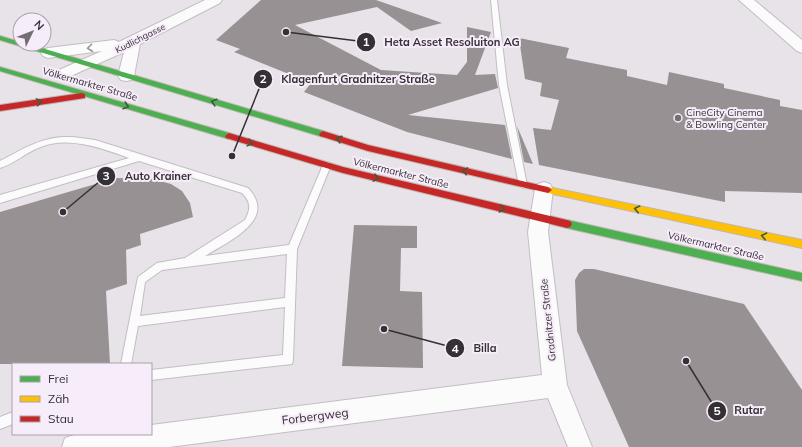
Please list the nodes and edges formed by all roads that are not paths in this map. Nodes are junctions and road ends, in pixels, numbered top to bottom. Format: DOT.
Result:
graph roads {
  1 [pos="215,0"];
  2 [pos="494,0"];
  3 [pos="746,0"];
  4 [pos="0,38"];
  5 [pos="131,43"];
  6 [pos="802,48"];
  7 [pos="57,65"];
  8 [pos="0,69"];
  9 [pos="126,76"];
  10 [pos="36,89"];
  11 [pos="88,95"];
  12 [pos="22,96"];
  13 [pos="0,108"];
  14 [pos="139,158"];
  15 [pos="0,165"];
  16 [pos="327,165"];
  17 [pos="523,185"];
  18 [pos="544,189"];
  19 [pos="0,199"];
  20 [pos="539,218"];
  21 [pos="802,244"];
  22 [pos="292,249"];
  23 [pos="188,262"];
  24 [pos="802,277"];
  25 [pos="289,302"];
  26 [pos="133,322"];
  27 [pos="126,363"];
  28 [pos="152,375"];
  29 [pos="555,385"];
  30 [pos="12,418"];
  31 [pos="0,422"];
  32 [pos="74,447"];
  33 [pos="580,447"];
  1 -- 5 [label="street, Kudlichgasse"];
  2 -- 17 [label="lane"];
  3 -- 6 [label="street"];
  4 -- 7 [label="main road, Völkermarkter Straße"];
  5 -- 7 [label="street, Kudlichgasse"];
  5 -- 7 [label="street, one-way"];
  5 -- 9 [label="street"];
  7 -- 9 [label="main road, Völkermarkter Straße"];
  7 -- 10 [label="main road"];
  7 -- 11 [label="main road"];
  8 -- 11 [label="main road, Völkermarkter Straße"];
  17 -- 9 [label="main road, Völkermarkter Straße, one-way"];
  13 -- 11 [label="main road, one-way"];
  11 -- 16 [label="main road, Völkermarkter Straße, one-way"];
  12 -- 13 [label="main road"];
  14 -- 15 [label="lane"];
  14 -- 19 [label="lane"];
  14 -- 23 [label="lane"];
  16 -- 20 [label="main road, Völkermarkter Straße, one-way"];
  16 -- 22 [label="lane"];
  17 -- 18 [label="main road, Völkermarkter Straße"];
  18 -- 20 [label="street, Gradnitzer Straße"];
  21 -- 18 [label="main road, Völkermarkter Straße, one-way"];
  20 -- 24 [label="main road, Völkermarkter Straße"];
  20 -- 29 [label="street, Gradnitzer Straße"];
  22 -- 23 [label="lane"];
  22 -- 25 [label="lane"];
  23 -- 26 [label="lane"];
  25 -- 26 [label="lane"];
  25 -- 28 [label="lane"];
  26 -- 27 [label="lane"];
  29 -- 32 [label="street, Forbergweg"];
  29 -- 33 [label="street, Gradnitzer Straße"];
  30 -- 31 [label="lane"];
}
